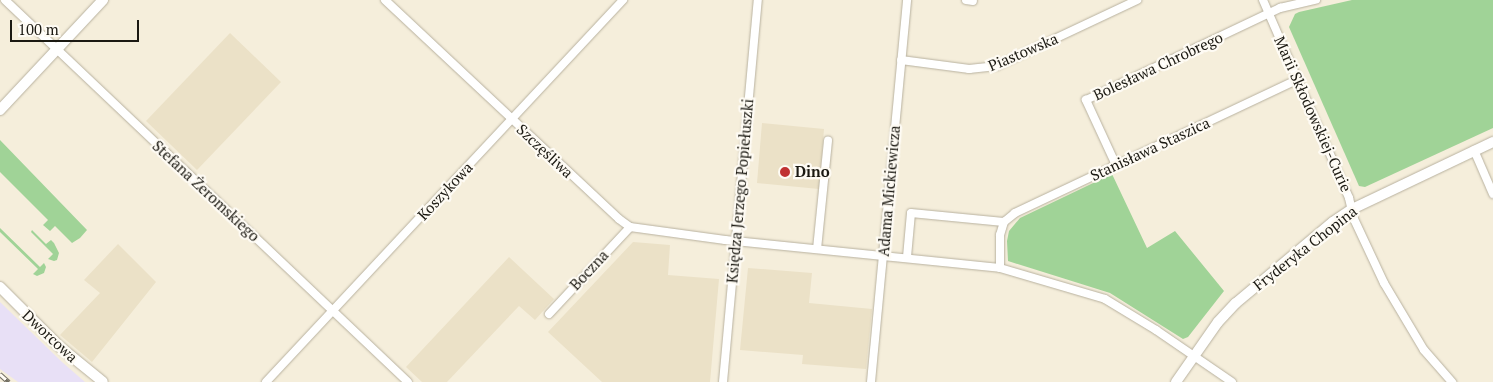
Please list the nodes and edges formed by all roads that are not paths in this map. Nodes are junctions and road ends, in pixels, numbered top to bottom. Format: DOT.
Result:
graph roads {
  1 [pos="5,0"];
  2 [pos="103,0"];
  3 [pos="385,0"];
  4 [pos="623,0"];
  5 [pos="758,0"];
  6 [pos="907,0"];
  7 [pos="966,0"];
  8 [pos="1138,0"];
  9 [pos="1263,0"];
  10 [pos="1316,0"];
  11 [pos="973,1"];
  12 [pos="1269,14"];
  13 [pos="57,50"];
  14 [pos="901,60"];
  15 [pos="1298,79"];
  16 [pos="0,110"];
  17 [pos="511,120"];
  18 [pos="828,141"];
  19 [pos="1493,142"];
  20 [pos="1474,150"];
  21 [pos="1116,165"];
  22 [pos="1493,194"];
  23 [pos="1354,208"];
  24 [pos="1004,222"];
  25 [pos="630,227"];
  26 [pos="736,241"];
  27 [pos="817,249"];
  28 [pos="883,255"];
  29 [pos="907,257"];
  30 [pos="1000,268"];
  31 [pos="0,287"];
  32 [pos="333,311"];
  33 [pos="549,314"];
  34 [pos="1194,355"];
  35 [pos="103,382"];
  36 [pos="266,382"];
  37 [pos="408,382"];
  38 [pos="723,382"];
  39 [pos="871,382"];
  40 [pos="1176,382"];
  41 [pos="1232,382"];
  42 [pos="1452,382"];
  1 -- 13 [label="street, Stefana Żeromskiego"];
  2 -- 13 [label="street"];
  3 -- 17 [label="street, Szczęśliwa"];
  4 -- 17 [label="street, Koszykowa"];
  5 -- 26 [label="street, Księdza Jerzego Popiełuszki"];
  6 -- 14 [label="street, Adama Mickiewicza"];
  7 -- 11 [label="street"];
  8 -- 14 [label="street, Piastowska"];
  9 -- 12 [label="street, Marii Skłodowskiej-Curie"];
  10 -- 12 [label="street"];
  12 -- 15 [label="street, Marii Skłodowskiej-Curie"];
  12 -- 21 [label="street, Bolesława Chrobrego"];
  13 -- 16 [label="street"];
  13 -- 32 [label="street, Stefana Żeromskiego"];
  14 -- 28 [label="street, Adama Mickiewicza"];
  15 -- 21 [label="street, Stanisława Staszica"];
  15 -- 23 [label="street, Marii Skłodowskiej-Curie"];
  17 -- 25 [label="street, Szczęśliwa"];
  17 -- 32 [label="street, Koszykowa"];
  18 -- 27 [label="street"];
  19 -- 20 [label="street, Fryderyka Chopina"];
  20 -- 22 [label="street"];
  20 -- 23 [label="street, Fryderyka Chopina"];
  21 -- 24 [label="street, Stanisława Staszica"];
  23 -- 34 [label="street, Fryderyka Chopina"];
  23 -- 42 [label="street, Marii Skłodowskiej-Curie"];
  24 -- 29 [label="street"];
  24 -- 30 [label="street"];
  25 -- 26 [label="street, Szczęśliwa"];
  25 -- 33 [label="street, Boczna"];
  26 -- 27 [label="street, Szczęśliwa"];
  26 -- 38 [label="street, Księdza Jerzego Popiełuszki"];
  27 -- 28 [label="street, Szczęśliwa"];
  28 -- 29 [label="street, Szczęśliwa"];
  28 -- 39 [label="street, Adama Mickiewicza"];
  29 -- 30 [label="street, Szczęśliwa"];
  30 -- 34 [label="street, Szczęśliwa"];
  31 -- 35 [label="street, Dworcowa"];
  32 -- 36 [label="street, Koszykowa"];
  32 -- 37 [label="street, Stefana Żeromskiego"];
  34 -- 40 [label="street, Fryderyka Chopina"];
  34 -- 41 [label="street, Szczęśliwa"];
}
